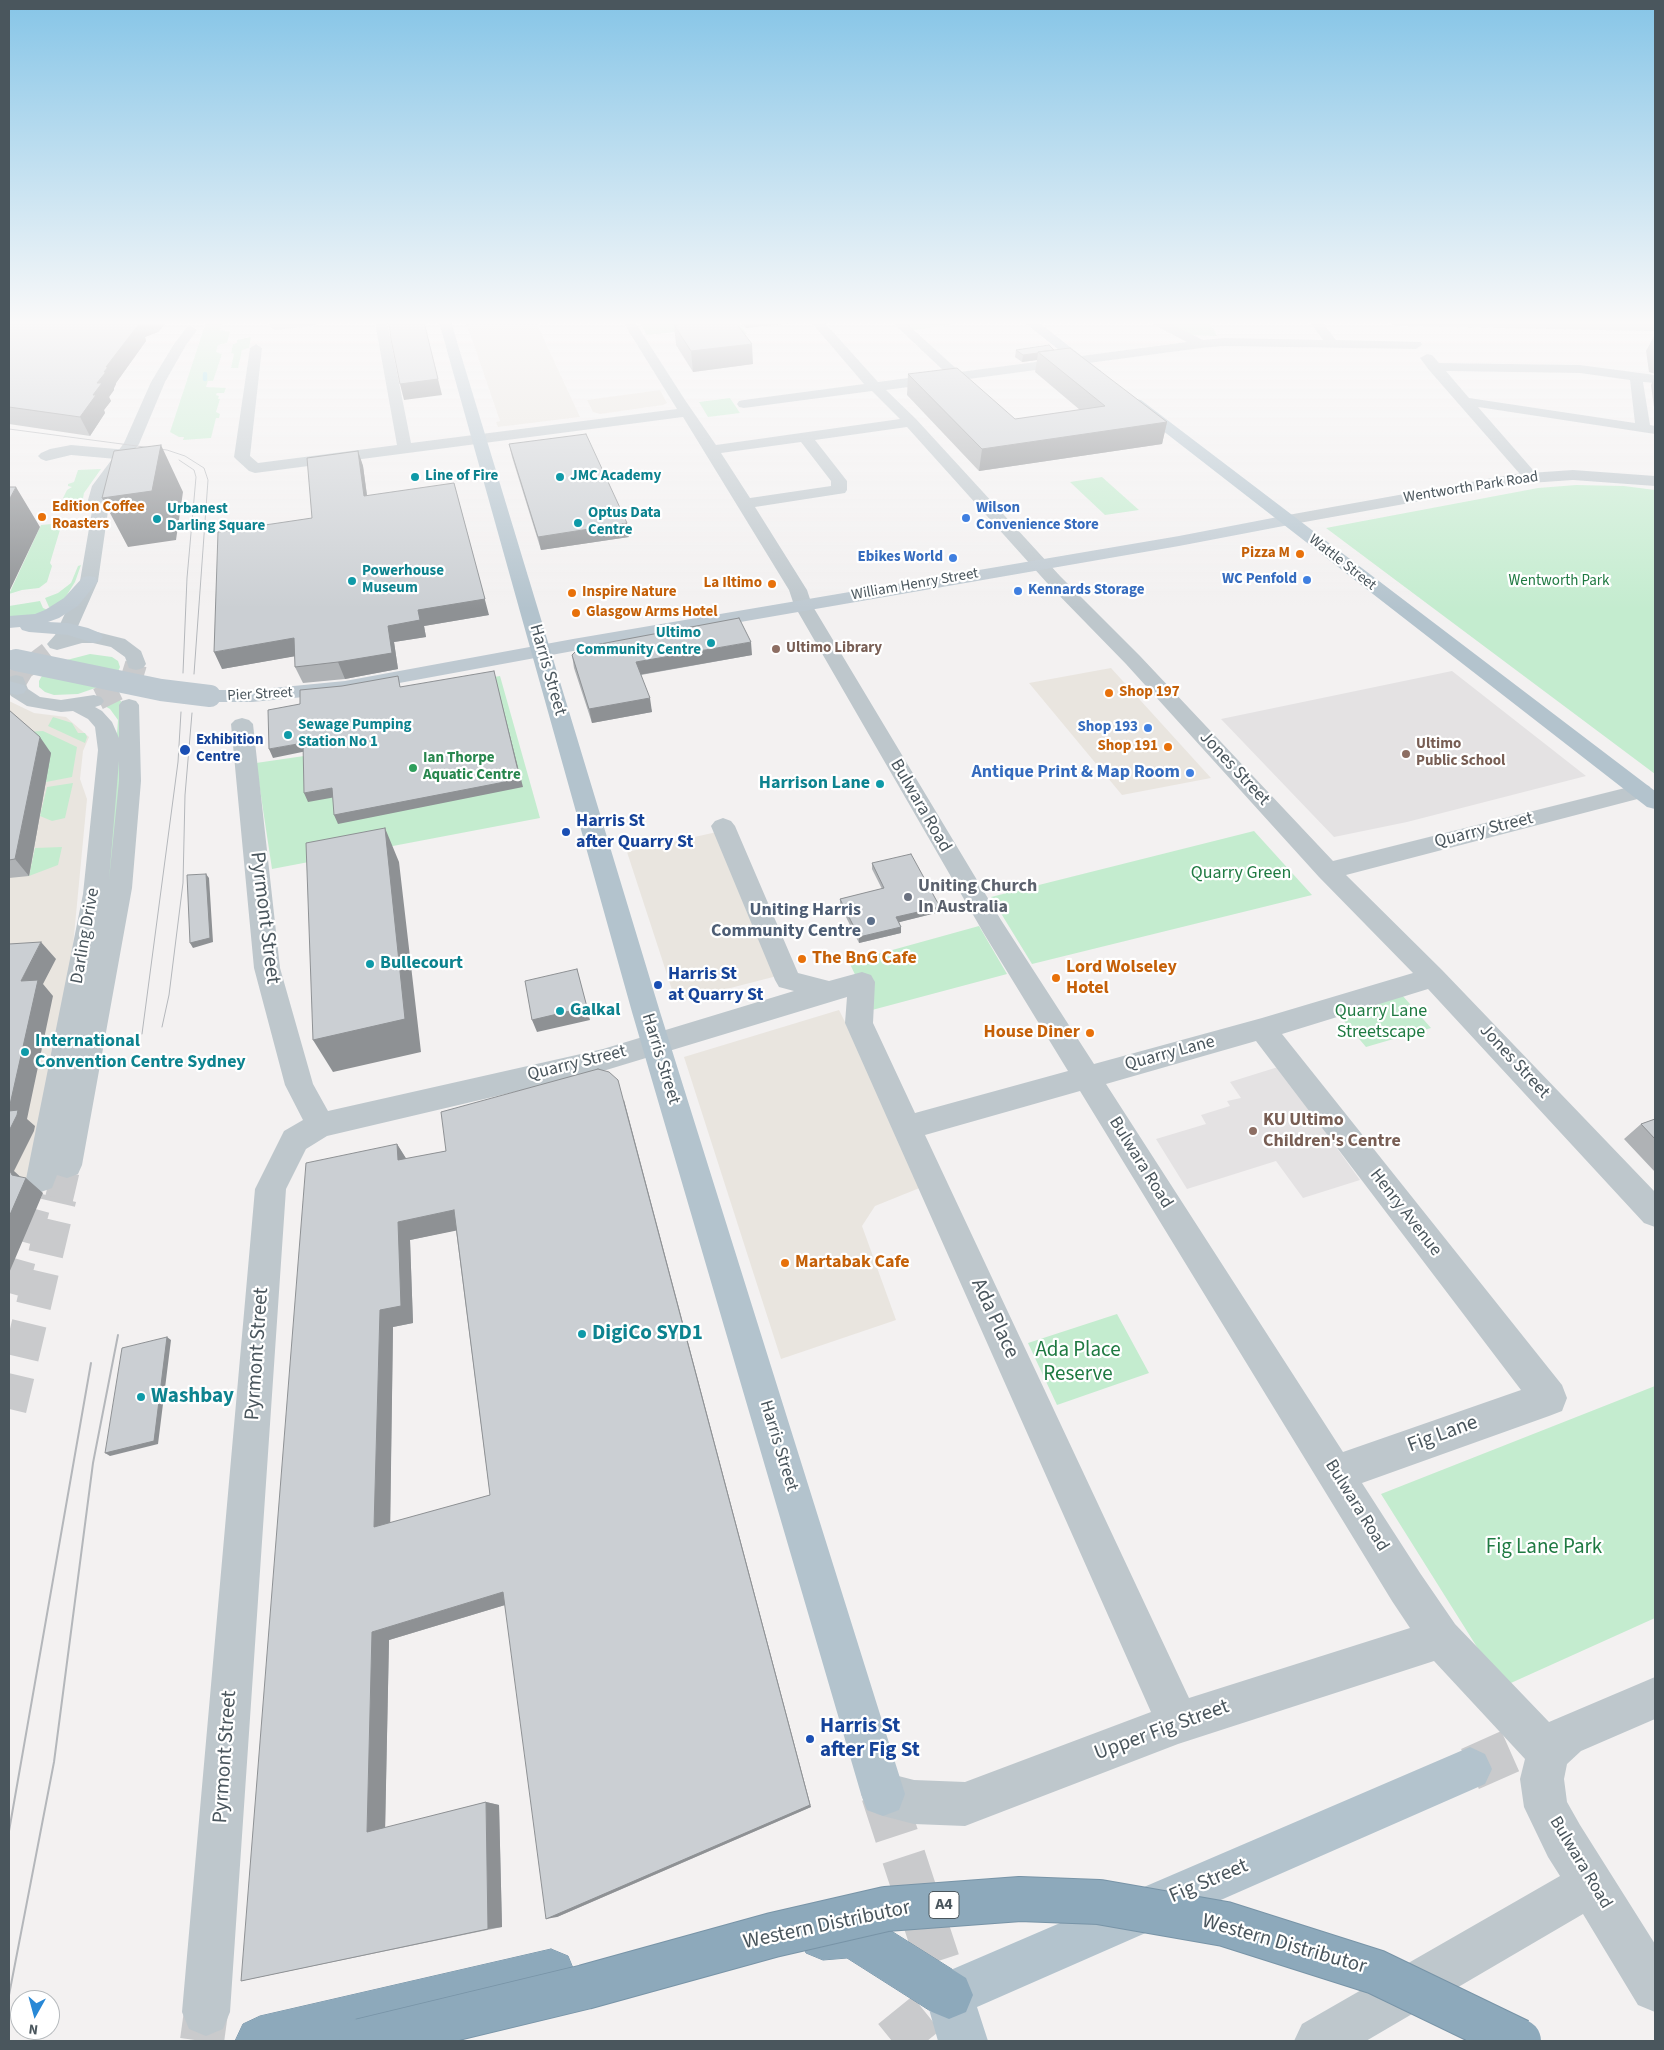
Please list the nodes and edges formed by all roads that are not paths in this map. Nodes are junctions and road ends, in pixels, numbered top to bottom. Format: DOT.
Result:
graph roads {
  1 [pos="143,418"];
  2 [pos="247,418"];
  3 [pos="399,418"];
  4 [pos="474,418"];
  5 [pos="642,418"];
  6 [pos="690,418"];
  7 [pos="907,418"];
  8 [pos="1155,418"];
  9 [pos="1479,418"];
  10 [pos="1570,418"];
  11 [pos="1646,418"];
  12 [pos="911,422"];
  13 [pos="155,423"];
  14 [pos="1649,430"];
  15 [pos="805,437"];
  16 [pos="480,439"];
  17 [pos="140,449"];
  18 [pos="405,449"];
  19 [pos="712,450"];
  20 [pos="46,456"];
  21 [pos="1532,478"];
  22 [pos="1655,481"];
  23 [pos="745,504"];
  24 [pos="1288,520"];
  25 [pos="1039,564"];
  26 [pos="89,581"];
  27 [pos="803,605"];
  28 [pos="9,624"];
  29 [pos="97,628"];
  30 [pos="59,640"];
  31 [pos="542,651"];
  32 [pos="9,659"];
  33 [pos="136,664"];
  34 [pos="14,686"];
  35 [pos="129,705"];
  36 [pos="242,724"];
  37 [pos="1648,797"];
  38 [pos="723,826"];
  39 [pos="1328,871"];
  40 [pos="1433,977"];
  41 [pos="844,988"];
  42 [pos="1262,1029"];
  43 [pos="656,1044"];
  44 [pos="1086,1078"];
  45 [pos="320,1125"];
  46 [pos="906,1128"];
  47 [pos="68,1165"];
  48 [pos="41,1179"];
  49 [pos="1655,1213"];
  50 [pos="1549,1398"];
  51 [pos="1336,1473"];
  52 [pos="1441,1638"];
  53 [pos="1655,1698"];
  54 [pos="1178,1723"];
  55 [pos="1548,1752"];
  56 [pos="1470,1770"];
  57 [pos="883,1794"];
  58 [pos="1591,1884"];
  59 [pos="1655,1988"];
  60 [pos="949,1995"];
  61 [pos="206,2012"];
  62 [pos="260,2041"];
  63 [pos="361,2041"];
  64 [pos="962,2041"];
  65 [pos="1318,2041"];
  66 [pos="1519,2041"];
  1 -- 17 [label="street"];
  2 -- 18 [label="street"];
  3 -- 18 [label="street"];
  4 -- 16 [label="main road, Harris Street"];
  5 -- 16 [label="street"];
  6 -- 19 [label="street, Bulwara Road"];
  7 -- 12 [label="street, Jones Street"];
  8 -- 24 [label="main road, Wattle Street"];
  9 -- 21 [label="street"];
  10 -- 14 [label="street"];
  11 -- 14 [label="street"];
  12 -- 15 [label="street"];
  12 -- 25 [label="street, Jones Street"];
  13 -- 17 [label="street"];
  15 -- 19 [label="street"];
  15 -- 23 [label="street"];
  16 -- 18 [label="street"];
  16 -- 31 [label="main road, Harris Street"];
  17 -- 20 [label="street"];
  17 -- 26 [label="street"];
  19 -- 23 [label="street, Bulwara Road"];
  21 -- 22 [label="street, Wentworth Park Road"];
  21 -- 24 [label="street, Wentworth Park Road"];
  23 -- 27 [label="street, Bulwara Road"];
  24 -- 25 [label="main road, William Henry Street"];
  24 -- 37 [label="main road, Wattle Street"];
  25 -- 27 [label="main road, William Henry Street"];
  25 -- 39 [label="street, Jones Street"];
  26 -- 28 [label="main road"];
  26 -- 29 [label="street"];
  26 -- 30 [label="street"];
  27 -- 31 [label="main road, William Henry Street"];
  27 -- 44 [label="street, Bulwara Road"];
  28 -- 30 [label="main road"];
  29 -- 30 [label="street"];
  29 -- 33 [label="street"];
  31 -- 32 [label="main road, Pier Street, bridge"];
  31 -- 43 [label="main road, Harris Street"];
  34 -- 48 [label="street, Darling Drive"];
  35 -- 47 [label="street, Darling Drive"];
  36 -- 45 [label="street, Pyrmont Street"];
  37 -- 39 [label="street, Quarry Street"];
  38 -- 41 [label="street"];
  39 -- 40 [label="street, Jones Street"];
  40 -- 42 [label="street, Quarry Lane"];
  40 -- 49 [label="street, Jones Street"];
  41 -- 43 [label="street, Quarry Street"];
  41 -- 46 [label="street, Ada Place"];
  42 -- 44 [label="street, Quarry Lane"];
  42 -- 50 [label="street, Henry Avenue"];
  43 -- 45 [label="street, Quarry Street"];
  43 -- 57 [label="main road, Harris Street"];
  44 -- 46 [label="street, Quarry Lane"];
  44 -- 51 [label="street, Bulwara Road"];
  45 -- 61 [label="street, Pyrmont Street"];
  46 -- 54 [label="street, Ada Place"];
  50 -- 51 [label="street, Fig Lane"];
  51 -- 52 [label="street, Bulwara Road"];
  52 -- 54 [label="street, Upper Fig Street"];
  52 -- 55 [label="street, Bulwara Road"];
  53 -- 55 [label="street"];
  54 -- 57 [label="street, Upper Fig Street"];
  55 -- 58 [label="street, Bulwara Road"];
  56 -- 60 [label="main road, Fig Street"];
  58 -- 59 [label="street, Bulwara Road"];
  58 -- 65 [label="street"];
  60 -- 62 [label="highway"];
  60 -- 64 [label="main road"];
  63 -- 66 [label="highway, Western Distributor / A4, bridge"];
}
